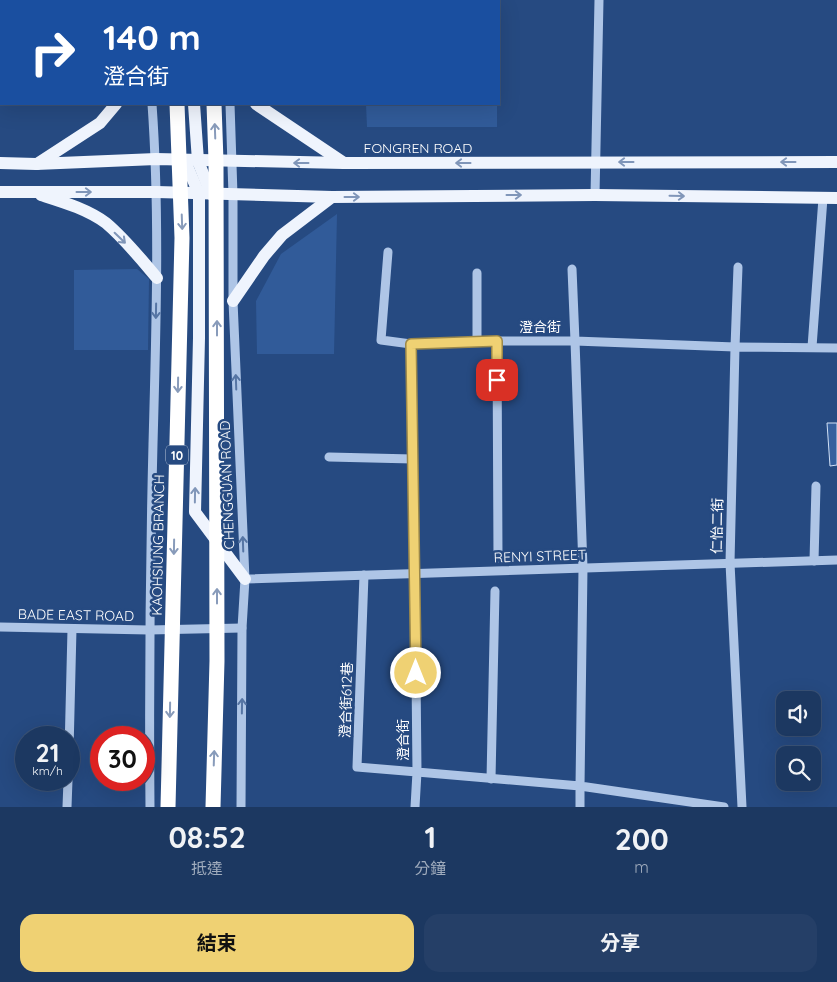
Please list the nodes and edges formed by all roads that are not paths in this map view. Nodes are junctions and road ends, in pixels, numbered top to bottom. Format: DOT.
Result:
graph roads {
  1 [pos="599,0"];
  2 [pos="115,105"];
  3 [pos="152,105"];
  4 [pos="177,105"];
  5 [pos="194,105"];
  6 [pos="214,105"];
  7 [pos="230,105"];
  8 [pos="257,105"];
  9 [pos="156,160"];
  10 [pos="185,161"];
  11 [pos="198,161"];
  12 [pos="232,162"];
  13 [pos="595,162"];
  14 [pos="837,162"];
  15 [pos="0,163"];
  16 [pos="344,163"];
  17 [pos="36,164"];
  18 [pos="0,192"];
  19 [pos="32,192"];
  20 [pos="157,192"];
  21 [pos="205,194"];
  22 [pos="233,195"];
  23 [pos="595,195"];
  24 [pos="332,197"];
  25 [pos="823,198"];
  26 [pos="837,198"];
  27 [pos="388,252"];
  28 [pos="738,267"];
  29 [pos="572,269"];
  30 [pos="477,273"];
  31 [pos="157,278"];
  32 [pos="233,300"];
  33 [pos="477,341"];
  34 [pos="497,341"];
  35 [pos="575,341"];
  36 [pos="411,344"];
  37 [pos="735,347"];
  38 [pos="812,347"];
  39 [pos="837,348"];
  40 [pos="329,457"];
  41 [pos="413,459"];
  42 [pos="816,486"];
  43 [pos="498,558"];
  44 [pos="837,560"];
  45 [pos="814,561"];
  46 [pos="730,563"];
  47 [pos="584,568"];
  48 [pos="415,574"];
  49 [pos="364,575"];
  50 [pos="245,579"];
  51 [pos="495,591"];
  52 [pos="0,628"];
  53 [pos="242,628"];
  54 [pos="72,629"];
  55 [pos="149,630"];
  56 [pos="70,726"];
  57 [pos="416,772"];
  58 [pos="491,779"];
  59 [pos="580,786"];
  60 [pos="68,791"];
  61 [pos="686,804"];
  62 [pos="67,807"];
  63 [pos="150,807"];
  64 [pos="168,807"];
  65 [pos="213,807"];
  66 [pos="241,807"];
  67 [pos="415,807"];
  68 [pos="580,807"];
  69 [pos="724,807"];
  70 [pos="742,807"];
  1 -- 13 [label="street"];
  2 -- 17 [label="main road"];
  3 -- 9 [label="street"];
  4 -- 64 [label="highway, KAOHSIUNG BRANCH / 10, one-way, bridge"];
  5 -- 11 [label="main road"];
  65 -- 6 [label="highway, one-way, bridge"];
  7 -- 12 [label="street, CHENGGUAN ROAD"];
  8 -- 16 [label="main road"];
  9 -- 10 [label="main road, FONGREN ROAD"];
  9 -- 17 [label="main road, FONGREN ROAD"];
  9 -- 20 [label="street"];
  10 -- 11 [label="main road, FONGREN ROAD"];
  10 -- 21 [label="main road"];
  11 -- 12 [label="main road, FONGREN ROAD"];
  11 -- 21 [label="main road"];
  16 -- 12 [label="main road, FONGREN ROAD, one-way"];
  12 -- 22 [label="street, CHENGGUAN ROAD"];
  14 -- 13 [label="main road, FONGREN ROAD, one-way"];
  13 -- 16 [label="main road, FONGREN ROAD, one-way"];
  13 -- 23 [label="street"];
  15 -- 17 [label="main road, FONGREN ROAD"];
  18 -- 19 [label="main road"];
  19 -- 20 [label="main road, one-way"];
  19 -- 31 [label="main road, one-way"];
  20 -- 21 [label="main road"];
  20 -- 31 [label="street"];
  21 -- 22 [label="main road"];
  50 -- 21 [label="main road, one-way"];
  22 -- 24 [label="main road"];
  22 -- 32 [label="street, CHENGGUAN ROAD"];
  24 -- 23 [label="main road, one-way"];
  23 -- 25 [label="main road, one-way"];
  24 -- 32 [label="main road"];
  25 -- 26 [label="main road"];
  25 -- 38 [label="street"];
  27 -- 36 [label="street"];
  28 -- 37 [label="street, 仁怡二街"];
  29 -- 35 [label="street"];
  30 -- 33 [label="street"];
  31 -- 55 [label="street, one-way"];
  50 -- 32 [label="street, CHENGGUAN ROAD, one-way"];
  33 -- 34 [label="street, 澄合街"];
  33 -- 36 [label="street, 澄合街"];
  34 -- 35 [label="street, 澄合街"];
  34 -- 43 [label="street"];
  35 -- 37 [label="street"];
  35 -- 47 [label="street, 澄合街"];
  36 -- 41 [label="street, 澄合街"];
  37 -- 38 [label="street"];
  37 -- 46 [label="street, 仁怡二街"];
  38 -- 39 [label="street"];
  40 -- 41 [label="street"];
  41 -- 48 [label="street, 澄合街"];
  42 -- 45 [label="street"];
  44 -- 45 [label="street, RENYI STREET"];
  45 -- 46 [label="street, RENYI STREET"];
  46 -- 47 [label="street, RENYI STREET"];
  46 -- 70 [label="street, 仁怡二街"];
  47 -- 48 [label="street, RENYI STREET"];
  47 -- 59 [label="street, 澄合街"];
  48 -- 49 [label="street, RENYI STREET"];
  48 -- 57 [label="street, 澄合街"];
  49 -- 50 [label="street, RENYI STREET"];
  49 -- 57 [label="street, 澄合街612巷"];
  50 -- 53 [label="street, CHENGGUAN ROAD"];
  51 -- 58 [label="street"];
  52 -- 54 [label="street, BADE EAST ROAD"];
  53 -- 55 [label="street, BADE EAST ROAD"];
  66 -- 53 [label="street, CHENGGUAN ROAD, one-way"];
  54 -- 55 [label="street, BADE EAST ROAD"];
  54 -- 56 [label="street"];
  55 -- 63 [label="street"];
  57 -- 58 [label="street, 澄合街"];
  57 -- 67 [label="street"];
  58 -- 59 [label="street, 澄合街"];
  59 -- 61 [label="street"];
  59 -- 68 [label="street, 澄合街"];
  60 -- 62 [label="street"];
  61 -- 69 [label="street"];
}
